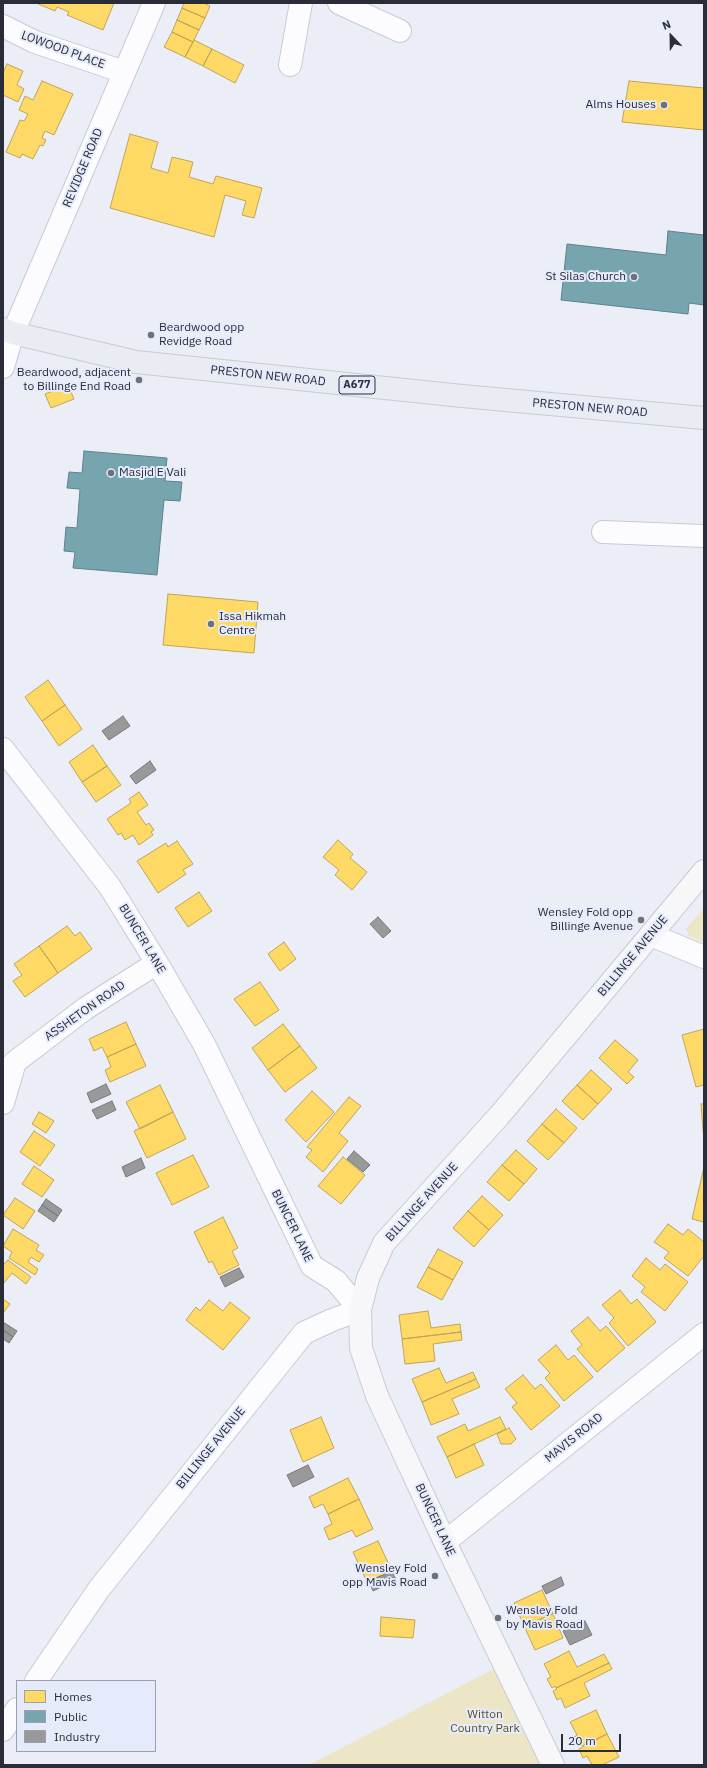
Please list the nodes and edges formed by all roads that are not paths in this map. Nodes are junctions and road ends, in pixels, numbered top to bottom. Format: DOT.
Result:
graph roads {
  1 [pos="154,3"];
  2 [pos="301,3"];
  3 [pos="339,3"];
  4 [pos="3,26"];
  5 [pos="400,31"];
  6 [pos="290,65"];
  7 [pos="124,72"];
  8 [pos="8,331"];
  9 [pos="3,367"];
  10 [pos="704,418"];
  11 [pos="603,532"];
  12 [pos="704,536"];
  13 [pos="3,749"];
  14 [pos="704,871"];
  15 [pos="651,935"];
  16 [pos="704,957"];
  17 [pos="157,963"];
  18 [pos="9,1069"];
  19 [pos="3,1103"];
  20 [pos="360,1310"];
  21 [pos="704,1334"];
  22 [pos="445,1542"];
  23 [pos="37,1680"];
  24 [pos="16,1710"];
  25 [pos="3,1730"];
  26 [pos="553,1765"];
  1 -- 7 [label="street, REVIDGE ROAD"];
  2 -- 6 [label="street"];
  3 -- 5 [label="street"];
  4 -- 7 [label="street, LOWOOD PLACE"];
  7 -- 8 [label="street, REVIDGE ROAD"];
  8 -- 9 [label="street, REVIDGE ROAD"];
  8 -- 10 [label="highway, PRESTON NEW ROAD / A677"];
  11 -- 12 [label="street"];
  13 -- 17 [label="street, BUNCER LANE"];
  14 -- 15 [label="main road, BILLINGE AVENUE"];
  15 -- 16 [label="street"];
  15 -- 20 [label="main road, BILLINGE AVENUE"];
  17 -- 18 [label="street, ASSHETON ROAD"];
  17 -- 20 [label="street, BUNCER LANE"];
  18 -- 19 [label="street, ASSHETON ROAD"];
  20 -- 22 [label="main road, BUNCER LANE"];
  20 -- 23 [label="street, BILLINGE AVENUE"];
  21 -- 22 [label="street, MAVIS ROAD"];
  22 -- 26 [label="main road, BUNCER LANE"];
  24 -- 25 [label="street"];
}
